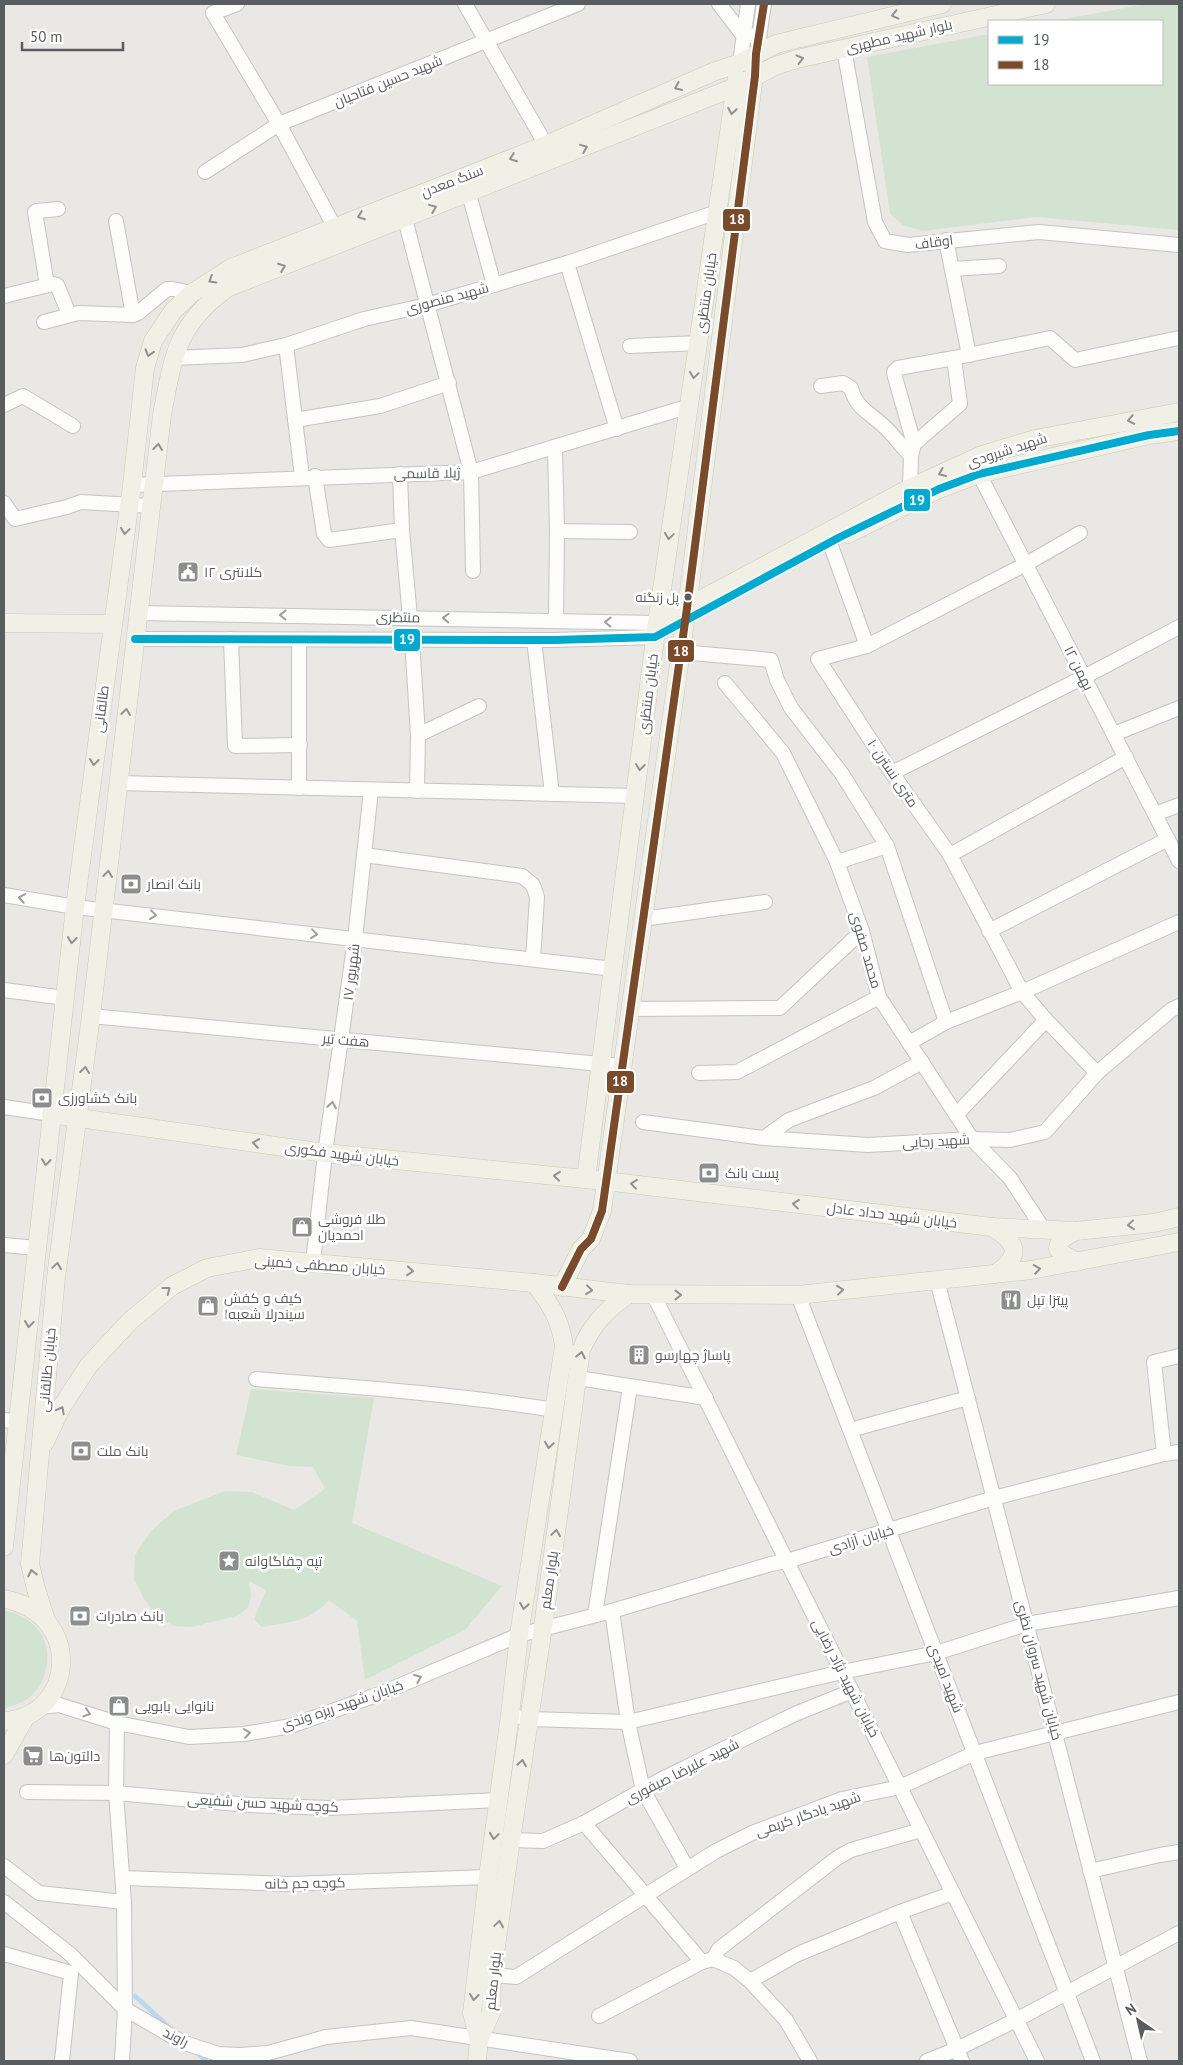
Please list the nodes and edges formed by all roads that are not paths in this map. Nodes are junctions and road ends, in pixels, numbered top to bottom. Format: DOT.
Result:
graph roads {
  1 [pos="237,4"];
  2 [pos="465,4"];
  3 [pos="578,4"];
  4 [pos="719,4"];
  5 [pos="748,4"];
  6 [pos="764,4"];
  7 [pos="942,4"];
  8 [pos="1046,4"];
  9 [pos="988,10"];
  10 [pos="743,36"];
  11 [pos="759,36"];
  12 [pos="486,42"];
  13 [pos="844,49"];
  14 [pos="756,54"];
  15 [pos="740,62"];
  16 [pos="755,76"];
  17 [pos="735,87"];
  18 [pos="279,124"];
  19 [pos="546,145"];
  20 [pos="205,172"];
  21 [pos="469,194"];
  22 [pos="58,209"];
  23 [pos="717,212"];
  24 [pos="405,219"];
  25 [pos="116,221"];
  26 [pos="334,226"];
  27 [pos="946,240"];
  28 [pos="1179,245"];
  29 [pos="568,263"];
  30 [pos="999,266"];
  31 [pos="952,269"];
  32 [pos="47,285"];
  33 [pos="494,285"];
  34 [pos="192,292"];
  35 [pos="4,296"];
  36 [pos="427,305"];
  37 [pos="172,311"];
  38 [pos="68,314"];
  39 [pos="133,315"];
  40 [pos="196,316"];
  41 [pos="44,322"];
  42 [pos="1179,338"];
  43 [pos="699,343"];
  44 [pos="286,345"];
  45 [pos="630,346"];
  46 [pos="969,355"];
  47 [pos="173,358"];
  48 [pos="954,358"];
  49 [pos="449,383"];
  50 [pos="820,386"];
  51 [pos="4,405"];
  52 [pos="690,406"];
  53 [pos="1179,412"];
  54 [pos="295,420"];
  55 [pos="73,426"];
  56 [pos="616,428"];
  57 [pos="1179,431"];
  58 [pos="555,448"];
  59 [pos="913,450"];
  60 [pos="471,472"];
  61 [pos="400,474"];
  62 [pos="979,474"];
  63 [pos="309,477"];
  64 [pos="132,485"];
  65 [pos="153,485"];
  66 [pos="910,488"];
  67 [pos="4,503"];
  68 [pos="129,505"];
  69 [pos="151,506"];
  70 [pos="402,530"];
  71 [pos="557,531"];
  72 [pos="630,532"];
  73 [pos="1080,533"];
  74 [pos="830,543"];
  75 [pos="1026,564"];
  76 [pos="473,571"];
  77 [pos="138,613"];
  78 [pos="686,614"];
  79 [pos="410,617"];
  80 [pos="556,621"];
  81 [pos="4,623"];
  82 [pos="112,624"];
  83 [pos="1179,627"];
  84 [pos="656,630"];
  85 [pos="135,639"];
  86 [pos="231,639"];
  87 [pos="299,640"];
  88 [pos="412,640"];
  89 [pos="534,640"];
  90 [pos="867,646"];
  91 [pos="680,652"];
  92 [pos="1084,677"];
  93 [pos="725,683"];
  94 [pos="479,706"];
  95 [pos="1179,708"];
  96 [pos="1114,734"];
  97 [pos="418,735"];
  98 [pos="300,745"];
  99 [pos="1126,757"];
  100 [pos="892,773"];
  101 [pos="118,783"];
  102 [pos="300,788"];
  103 [pos="371,790"];
  104 [pos="417,791"];
  105 [pos="552,794"];
  106 [pos="636,796"];
  107 [pos="1179,805"];
  108 [pos="1155,814"];
  109 [pos="1168,839"];
  110 [pos="887,846"];
  111 [pos="364,855"];
  112 [pos="950,855"];
  113 [pos="1179,861"];
  114 [pos="837,862"];
  115 [pos="4,895"];
  116 [pos="765,902"];
  117 [pos="75,907"];
  118 [pos="104,910"];
  119 [pos="643,919"];
  120 [pos="1179,922"];
  121 [pos="862,931"];
  122 [pos="989,931"];
  123 [pos="355,939"];
  124 [pos="533,959"];
  125 [pos="614,968"];
  126 [pos="4,990"];
  127 [pos="1022,992"];
  128 [pos="879,997"];
  129 [pos="65,998"];
  130 [pos="1179,1006"];
  131 [pos="630,1009"];
  132 [pos="91,1016"];
  133 [pos="1046,1020"];
  134 [pos="946,1022"];
  135 [pos="342,1040"];
  136 [pos="909,1042"];
  137 [pos="922,1062"];
  138 [pos="601,1065"];
  139 [pos="622,1066"];
  140 [pos="1097,1073"];
  141 [pos="700,1074"];
  142 [pos="4,1107"];
  143 [pos="51,1114"];
  144 [pos="956,1115"];
  145 [pos="78,1118"];
  146 [pos="642,1122"];
  147 [pos="764,1138"];
  148 [pos="972,1139"];
  149 [pos="325,1153"];
  150 [pos="586,1179"];
  151 [pos="606,1181"];
  152 [pos="1179,1217"];
  153 [pos="992,1227"];
  154 [pos="1044,1230"];
  155 [pos="1076,1231"];
  156 [pos="1179,1242"];
  157 [pos="4,1245"];
  158 [pos="37,1248"];
  159 [pos="313,1262"];
  160 [pos="1076,1262"];
  161 [pos="995,1274"];
  162 [pos="938,1280"];
  163 [pos="534,1283"];
  164 [pos="562,1287"];
  165 [pos="630,1294"];
  166 [pos="798,1295"];
  167 [pos="654,1296"];
  168 [pos="1179,1356"];
  169 [pos="578,1378"];
  170 [pos="256,1379"];
  171 [pos="630,1387"];
  172 [pos="706,1398"];
  173 [pos="968,1398"];
  174 [pos="555,1410"];
  175 [pos="11,1421"];
  176 [pos="850,1430"];
  177 [pos="1179,1452"];
  178 [pos="40,1454"];
  179 [pos="1164,1454"];
  180 [pos="994,1498"];
  181 [pos="889,1531"];
  182 [pos="32,1535"];
  183 [pos="5,1539"];
  184 [pos="787,1561"];
  185 [pos="1179,1598"];
  186 [pos="4,1599"];
  187 [pos="612,1611"];
  188 [pos="595,1615"];
  189 [pos="46,1620"];
  190 [pos="1027,1624"];
  191 [pos="543,1628"];
  192 [pos="519,1635"];
  193 [pos="936,1653"];
  194 [pos="842,1672"];
  195 [pos="852,1691"];
  196 [pos="1179,1702"];
  197 [pos="33,1711"];
  198 [pos="510,1715"];
  199 [pos="529,1719"];
  200 [pos="4,1721"];
  201 [pos="628,1722"];
  202 [pos="117,1723"];
  203 [pos="1055,1732"];
  204 [pos="975,1753"];
  205 [pos="4,1755"];
  206 [pos="900,1787"];
  207 [pos="643,1790"];
  208 [pos="27,1792"];
  209 [pos="116,1793"];
  210 [pos="498,1800"];
  211 [pos="584,1823"];
  212 [pos="921,1830"];
  213 [pos="511,1840"];
  214 [pos="1179,1852"];
  215 [pos="4,1866"];
  216 [pos="687,1868"];
  217 [pos="1090,1871"];
  218 [pos="488,1877"];
  219 [pos="123,1878"];
  220 [pos="953,1893"];
  221 [pos="645,1895"];
  222 [pos="4,1902"];
  223 [pos="124,1902"];
  224 [pos="900,1912"];
  225 [pos="1179,1933"];
  226 [pos="4,1954"];
  227 [pos="707,1960"];
  228 [pos="1115,1966"];
  229 [pos="492,1976"];
  230 [pos="750,1981"];
  231 [pos="1067,1992"];
  232 [pos="125,2009"];
  233 [pos="598,2016"];
  234 [pos="1016,2020"];
  235 [pos="479,2040"];
  236 [pos="960,2055"];
  237 [pos="62,2061"];
  238 [pos="122,2061"];
  239 [pos="477,2061"];
  240 [pos="630,2061"];
  241 [pos="810,2061"];
  242 [pos="927,2061"];
  243 [pos="1037,2061"];
  244 [pos="1093,2061"];
  245 [pos="1140,2061"];
  1 -- 18 [label="street"];
  2 -- 12 [label="street"];
  3 -- 12 [label="street, شهید حسین فتاحیان"];
  4 -- 10 [label="street"];
  5 -- 10 [label="street"];
  6 -- 11 [label="street"];
  7 -- 14 [label="main road, بلوار شهید مطهری, one-way"];
  8 -- 9 [label="main road, بلوار شهید مطهری"];
  9 -- 13 [label="main road, بلوار شهید مطهری"];
  10 -- 11 [label="street"];
  10 -- 15 [label="street"];
  11 -- 14 [label="street"];
  12 -- 18 [label="street, شهید حسین فتاحیان"];
  12 -- 19 [label="street"];
  16 -- 13 [label="main road, بلوار شهید مطهری, one-way"];
  13 -- 27 [label="street, اوقاف"];
  14 -- 15 [label="main road, بلوار شهید مطهری"];
  14 -- 16 [label="main road, خیابان منتظری"];
  15 -- 17 [label="main road, خیابان منتظری"];
  15 -- 19 [label="main road, سنگ معدن, one-way"];
  16 -- 17 [label="main road, بلوار شهید مطهری"];
  16 -- 78 [label="main road, خیابان منتظری"];
  21 -- 17 [label="main road, سنگ معدن, one-way"];
  17 -- 23 [label="main road, خیابان منتظری, one-way"];
  18 -- 20 [label="street, شهید حسین فتاحیان"];
  18 -- 26 [label="street"];
  19 -- 26 [label="main road, سنگ معدن, one-way"];
  24 -- 21 [label="main road, سنگ معدن, one-way"];
  21 -- 33 [label="street"];
  22 -- 32 [label="street"];
  23 -- 29 [label="street, شهید منصوری"];
  23 -- 43 [label="main road, خیابان منتظری"];
  24 -- 36 [label="street"];
  40 -- 24 [label="main road, سنگ معدن, one-way"];
  25 -- 39 [label="street"];
  26 -- 34 [label="main road, سنگ معدن, one-way"];
  27 -- 28 [label="street, اوقاف"];
  27 -- 31 [label="street"];
  29 -- 33 [label="street, شهید منصوری"];
  29 -- 56 [label="street"];
  30 -- 31 [label="street"];
  31 -- 46 [label="street"];
  32 -- 35 [label="street"];
  32 -- 38 [label="street"];
  33 -- 36 [label="street, شهید منصوری"];
  34 -- 37 [label="main road, سنگ معدن"];
  34 -- 39 [label="street"];
  36 -- 44 [label="street, شهید منصوری"];
  36 -- 49 [label="street"];
  37 -- 64 [label="main road, طالقانی, one-way"];
  38 -- 39 [label="street"];
  38 -- 41 [label="street"];
  40 -- 47 [label="main road, طالقانی"];
  42 -- 46 [label="street"];
  43 -- 45 [label="street"];
  43 -- 52 [label="main road, خیابان منتظری, one-way"];
  44 -- 47 [label="street, شهید منصوری"];
  44 -- 54 [label="street"];
  46 -- 48 [label="street"];
  65 -- 47 [label="main road, طالقانی, one-way"];
  48 -- 59 [label="street"];
  48 -- 59 [label="street"];
  49 -- 54 [label="street"];
  49 -- 60 [label="street"];
  50 -- 59 [label="street"];
  51 -- 55 [label="street"];
  52 -- 56 [label="street, ژیلا قاسمی"];
  52 -- 84 [label="main road, خیابان منتظری, one-way"];
  53 -- 66 [label="main road, شهید شیرودی, one-way"];
  54 -- 63 [label="street"];
  56 -- 58 [label="street, ژیلا قاسمی"];
  57 -- 62 [label="main road, شهید شیرودی"];
  58 -- 60 [label="street, ژیلا قاسمی"];
  58 -- 71 [label="street"];
  59 -- 66 [label="street"];
  60 -- 61 [label="street, ژیلا قاسمی"];
  60 -- 76 [label="street"];
  61 -- 63 [label="street, ژیلا قاسمی"];
  61 -- 70 [label="street"];
  62 -- 74 [label="main road, شهید شیرودی"];
  62 -- 75 [label="street, ۱۲ بهمن"];
  63 -- 65 [label="street, ژیلا قاسمی"];
  63 -- 70 [label="street"];
  64 -- 65 [label="street, ژیلا قاسمی"];
  64 -- 68 [label="main road, طالقانی"];
  65 -- 69 [label="main road, طالقانی"];
  66 -- 78 [label="main road, شهید شیرودی"];
  67 -- 68 [label="street"];
  68 -- 69 [label="street"];
  68 -- 82 [label="main road, طالقانی, one-way"];
  69 -- 77 [label="main road, طالقانی"];
  70 -- 79 [label="street"];
  71 -- 72 [label="street"];
  71 -- 80 [label="street"];
  73 -- 75 [label="street, ۱۰ متری نسترن"];
  74 -- 78 [label="main road, شهید شیرودی"];
  74 -- 90 [label="street"];
  75 -- 90 [label="street, ۱۰ متری نسترن"];
  75 -- 92 [label="street, ۱۲ بهمن"];
  79 -- 77 [label="street, منتظری, one-way"];
  77 -- 85 [label="main road, طالقانی"];
  78 -- 84 [label="main road"];
  78 -- 91 [label="main road, خیابان منتظری"];
  80 -- 79 [label="street, منتظری, one-way"];
  84 -- 80 [label="street, منتظری, one-way"];
  81 -- 82 [label="main road"];
  82 -- 117 [label="main road, طالقانی, one-way"];
  83 -- 92 [label="street"];
  84 -- 89 [label="street, منتظری"];
  84 -- 106 [label="main road, خیابان منتظری, one-way"];
  85 -- 86 [label="street, منتظری"];
  101 -- 85 [label="main road, طالقانی, one-way"];
  86 -- 87 [label="street, منتظری"];
  86 -- 98 [label="street"];
  87 -- 88 [label="street, منتظری"];
  87 -- 98 [label="street"];
  88 -- 89 [label="street, منتظری"];
  88 -- 97 [label="street"];
  89 -- 105 [label="street"];
  90 -- 100 [label="street, ۱۰ متری نسترن"];
  91 -- 110 [label="street"];
  91 -- 119 [label="main road, خیابان منتظری"];
  92 -- 96 [label="street, ۱۲ بهمن"];
  92 -- 100 [label="street"];
  93 -- 114 [label="street, محمد صفوی"];
  94 -- 97 [label="street"];
  95 -- 96 [label="street"];
  96 -- 99 [label="street, ۱۲ بهمن"];
  97 -- 104 [label="street"];
  98 -- 102 [label="street"];
  99 -- 108 [label="street, ۱۲ بهمن"];
  99 -- 112 [label="street"];
  100 -- 112 [label="street, ۱۰ متری نسترن"];
  101 -- 102 [label="street"];
  118 -- 101 [label="main road, طالقانی, one-way"];
  102 -- 103 [label="street"];
  103 -- 104 [label="street"];
  103 -- 111 [label="street, ۱۷ شهریور"];
  104 -- 105 [label="street"];
  105 -- 106 [label="street"];
  106 -- 125 [label="main road, خیابان منتظری"];
  107 -- 108 [label="street"];
  108 -- 109 [label="street, ۱۲ بهمن"];
  109 -- 113 [label="street, ۱۲ بهمن"];
  109 -- 122 [label="street"];
  110 -- 114 [label="street"];
  110 -- 134 [label="street"];
  111 -- 123 [label="street, ۱۷ شهریور"];
  111 -- 124 [label="street"];
  112 -- 122 [label="street, ۱۰ متری نسترن"];
  114 -- 121 [label="street, محمد صفوی"];
  117 -- 115 [label="street, one-way"];
  116 -- 119 [label="street"];
  117 -- 118 [label="street"];
  117 -- 129 [label="main road, طالقانی, one-way"];
  118 -- 123 [label="street, one-way"];
  118 -- 132 [label="main road, طالقانی"];
  119 -- 131 [label="main road, خیابان منتظری"];
  120 -- 127 [label="street"];
  121 -- 128 [label="street, محمد صفوی"];
  121 -- 131 [label="street"];
  122 -- 127 [label="street, ۱۰ متری نسترن"];
  123 -- 124 [label="street"];
  123 -- 135 [label="street, ۱۷ شهریور"];
  124 -- 125 [label="street"];
  125 -- 138 [label="main road, خیابان منتظری"];
  126 -- 129 [label="street"];
  127 -- 133 [label="street, ۱۰ متری نسترن"];
  127 -- 134 [label="street"];
  128 -- 136 [label="street, محمد صفوی"];
  128 -- 141 [label="street"];
  129 -- 143 [label="main road, طالقانی"];
  130 -- 140 [label="street, شهید رجایی"];
  131 -- 139 [label="main road, خیابان منتظری"];
  132 -- 135 [label="street, هفت تیر"];
  145 -- 132 [label="main road, طالقانی, one-way"];
  133 -- 140 [label="street, ۱۰ متری نسترن"];
  133 -- 144 [label="street"];
  134 -- 136 [label="street"];
  135 -- 138 [label="street, هفت تیر"];
  149 -- 135 [label="street, ۱۷ شهریور, one-way"];
  136 -- 137 [label="street, محمد صفوی"];
  137 -- 144 [label="street, محمد صفوی"];
  137 -- 147 [label="street"];
  138 -- 139 [label="street, هفت تیر"];
  138 -- 150 [label="main road, خیابان منتظری"];
  139 -- 151 [label="main road, خیابان منتظری"];
  140 -- 148 [label="street, شهید رجایی"];
  142 -- 143 [label="street"];
  143 -- 145 [label="main road, خیابان شهید فکوری"];
  143 -- 158 [label="main road, خیابان طالقانی, one-way"];
  144 -- 148 [label="street, محمد صفوی"];
  149 -- 145 [label="main road, خیابان شهید فکوری, one-way"];
  178 -- 145 [label="main road, خیابان طالقانی, one-way"];
  146 -- 147 [label="street, شهید رجایی"];
  147 -- 148 [label="street, شهید رجایی"];
  148 -- 154 [label="street, محمد صفوی"];
  150 -- 149 [label="main road, خیابان شهید فکوری, one-way"];
  149 -- 159 [label="street, ۱۷ شهریور"];
  150 -- 151 [label="main road, خیابان شهید فکوری"];
  153 -- 151 [label="main road, خیابان شهید حداد عادل, one-way"];
  151 -- 164 [label="main road, خیابان منتظری"];
  152 -- 155 [label="main road, خیابان شهید حداد عادل, one-way"];
  153 -- 154 [label="main road, خیابان شهید حداد عادل"];
  153 -- 161 [label="main road"];
  154 -- 155 [label="main road, خیابان شهید حداد عادل"];
  155 -- 160 [label="main road"];
  156 -- 160 [label="main road"];
  157 -- 158 [label="street"];
  158 -- 175 [label="main road, خیابان طالقانی, one-way"];
  159 -- 163 [label="main road, خیابان مصطفی خمینی, one-way"];
  178 -- 159 [label="main road, خیابان مصطفی خمینی, one-way"];
  161 -- 160 [label="main road, one-way"];
  161 -- 162 [label="main road"];
  166 -- 162 [label="main road, one-way"];
  162 -- 173 [label="street, خیابان شهید سروان نظری"];
  163 -- 164 [label="main road, خیابان مصطفی خمینی"];
  163 -- 174 [label="main road, بلوار معلم"];
  164 -- 165 [label="main road, خیابان مصطفی خمینی, one-way"];
  165 -- 167 [label="main road"];
  169 -- 165 [label="main road, بلوار معلم, one-way"];
  167 -- 166 [label="main road, one-way"];
  166 -- 176 [label="street, شهید امیدی"];
  167 -- 172 [label="street, خیابان شهید نژاد رضایی"];
  168 -- 179 [label="street"];
  169 -- 171 [label="street"];
  191 -- 169 [label="main road, بلوار معلم, one-way"];
  170 -- 174 [label="street"];
  171 -- 172 [label="street"];
  171 -- 188 [label="street"];
  172 -- 184 [label="street, خیابان شهید نژاد رضایی"];
  173 -- 176 [label="street"];
  173 -- 180 [label="street, خیابان شهید سروان نظری"];
  174 -- 192 [label="main road, بلوار معلم, one-way"];
  175 -- 183 [label="main road, خیابان طالقانی"];
  176 -- 181 [label="street, شهید امیدی"];
  177 -- 179 [label="street, خیابان آزادی"];
  178 -- 182 [label="main road, خیابان طالقانی"];
  179 -- 180 [label="street, خیابان آزادی"];
  180 -- 181 [label="street, خیابان آزادی"];
  180 -- 190 [label="street, خیابان شهید سروان نظری"];
  181 -- 184 [label="street, خیابان آزادی"];
  181 -- 193 [label="street, شهید امیدی"];
  182 -- 183 [label="main road"];
  189 -- 182 [label="main road, خیابان طالقانی, one-way"];
  184 -- 187 [label="street, خیابان آزادی"];
  184 -- 194 [label="street, خیابان شهید نژاد رضایی"];
  185 -- 190 [label="street"];
  186 -- 189 [label="main road"];
  187 -- 188 [label="street, خیابان آزادی"];
  187 -- 201 [label="street"];
  188 -- 191 [label="street, خیابان آزادی"];
  189 -- 197 [label="main road, خیابان طالقانی"];
  190 -- 193 [label="street"];
  190 -- 203 [label="street, خیابان شهید سروان نظری"];
  191 -- 192 [label="street, خیابان شهید ریزه وندی"];
  191 -- 199 [label="main road, بلوار معلم"];
  192 -- 198 [label="main road, بلوار معلم"];
  202 -- 192 [label="street, خیابان شهید ریزه وندی, one-way"];
  193 -- 194 [label="street"];
  193 -- 204 [label="street, شهید امیدی"];
  194 -- 195 [label="street, خیابان شهید نژاد رضایی"];
  194 -- 201 [label="street"];
  195 -- 206 [label="street, خیابان شهید نژاد رضایی"];
  195 -- 207 [label="street, شهید علیرضا صیفوری"];
  196 -- 203 [label="street, شهید یادگار کریمی"];
  197 -- 200 [label="main road"];
  197 -- 202 [label="street, خیابان شهید ریزه وندی, one-way"];
  197 -- 205 [label="main road, خیابان طالقانی"];
  198 -- 199 [label="street"];
  198 -- 210 [label="main road, بلوار معلم"];
  199 -- 201 [label="street"];
  213 -- 199 [label="main road, بلوار معلم, one-way"];
  201 -- 207 [label="street"];
  202 -- 209 [label="street"];
  203 -- 204 [label="street, شهید یادگار کریمی"];
  203 -- 217 [label="street, خیابان شهید سروان نظری"];
  204 -- 206 [label="street, شهید یادگار کریمی"];
  204 -- 231 [label="street, شهید امیدی"];
  206 -- 212 [label="street, خیابان شهید نژاد رضایی"];
  206 -- 216 [label="street, شهید یادگار کریمی"];
  207 -- 211 [label="street, شهید علیرضا صیفوری"];
  207 -- 216 [label="street"];
  208 -- 209 [label="street, کوچه شهید حسن شفیعی"];
  209 -- 210 [label="street, کوچه شهید حسن شفیعی"];
  209 -- 219 [label="street"];
  210 -- 218 [label="main road, بلوار معلم, one-way"];
  211 -- 213 [label="street, شهید علیرضا صیفوری"];
  211 -- 221 [label="street"];
  212 -- 220 [label="street, خیابان شهید نژاد رضایی"];
  212 -- 227 [label="street"];
  229 -- 213 [label="main road, بلوار معلم, one-way"];
  214 -- 217 [label="street"];
  215 -- 223 [label="street"];
  216 -- 221 [label="street, شهید یادگار کریمی"];
  217 -- 228 [label="street, خیابان شهید سروان نظری"];
  218 -- 219 [label="street, کوچه جم خانه"];
  218 -- 235 [label="main road, بلوار معلم, one-way"];
  219 -- 223 [label="street"];
  220 -- 224 [label="street"];
  220 -- 234 [label="street, خیابان شهید نژاد رضایی"];
  221 -- 227 [label="street"];
  221 -- 229 [label="street, شهید یادگار کریمی"];
  222 -- 232 [label="street, راوند"];
  223 -- 232 [label="street"];
  224 -- 230 [label="street"];
  224 -- 236 [label="street"];
  225 -- 228 [label="street"];
  226 -- 237 [label="street"];
  227 -- 230 [label="street"];
  227 -- 233 [label="street"];
  228 -- 231 [label="street"];
  228 -- 245 [label="street, خیابان شهید سروان نظری"];
  229 -- 235 [label="main road, بلوار معلم"];
  230 -- 241 [label="street"];
  231 -- 234 [label="street"];
  231 -- 244 [label="street, شهید امیدی"];
  232 -- 235 [label="street, راوند"];
  232 -- 238 [label="street"];
  234 -- 236 [label="street"];
  234 -- 243 [label="street, خیابان شهید نژاد رضایی"];
  235 -- 239 [label="main road"];
  235 -- 240 [label="street, راوند"];
  236 -- 242 [label="street"];
}
